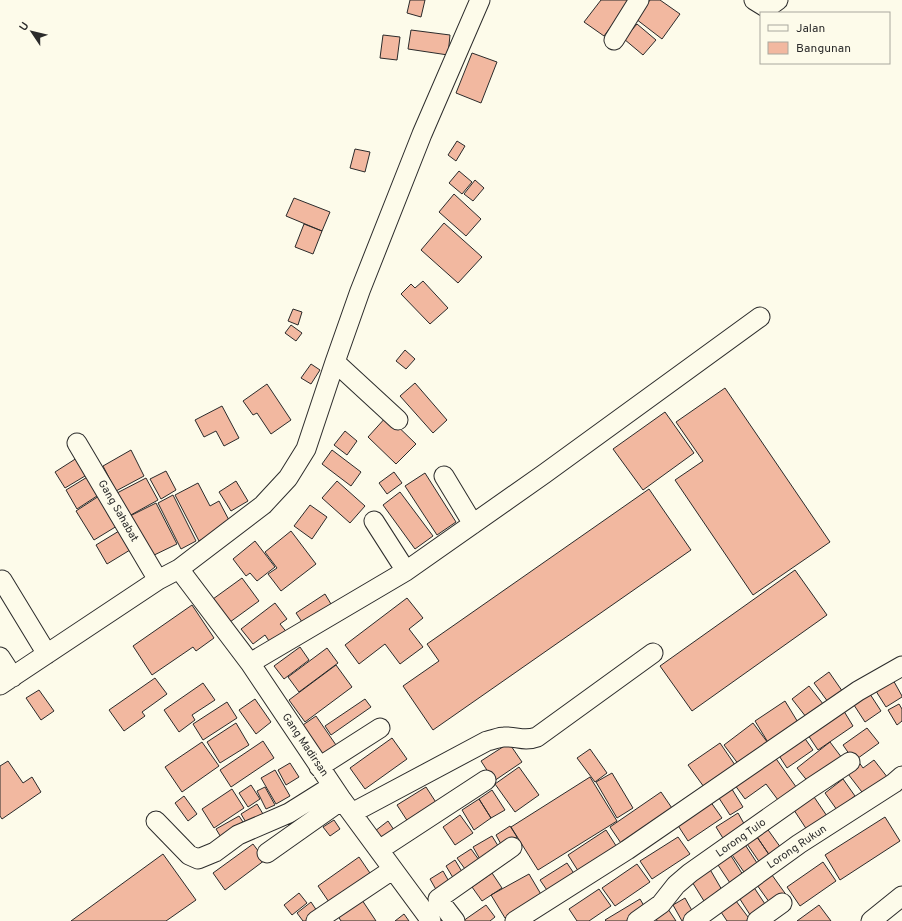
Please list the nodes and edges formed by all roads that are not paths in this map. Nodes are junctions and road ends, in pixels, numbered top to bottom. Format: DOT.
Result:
graph roads {
  1 [pos="480,0"];
  2 [pos="639,0"];
  3 [pos="754,0"];
  4 [pos="778,0"];
  5 [pos="614,40"];
  6 [pos="760,317"];
  7 [pos="335,362"];
  8 [pos="398,420"];
  9 [pos="77,443"];
  10 [pos="444,476"];
  11 [pos="374,521"];
  12 [pos="473,524"];
  13 [pos="180,569"];
  14 [pos="406,571"];
  15 [pos="2,580"];
  16 [pos="158,580"];
  17 [pos="653,653"];
  18 [pos="47,654"];
  19 [pos="0,657"];
  20 [pos="250,663"];
  21 [pos="902,666"];
  22 [pos="7,681"];
  23 [pos="380,728"];
  24 [pos="850,762"];
  25 [pos="319,767"];
  26 [pos="902,776"];
  27 [pos="486,780"];
  28 [pos="342,800"];
  29 [pos="156,821"];
  30 [pos="512,847"];
  31 [pos="379,850"];
  32 [pos="267,853"];
  33 [pos="392,870"];
  34 [pos="902,896"];
  35 [pos="438,899"];
  36 [pos="782,903"];
  37 [pos="426,915"];
  38 [pos="316,921"];
  39 [pos="455,921"];
  40 [pos="515,921"];
  41 [pos="638,921"];
  42 [pos="693,921"];
  43 [pos="757,921"];
  44 [pos="871,921"];
  1 -- 7 [label="street"];
  2 -- 5 [label="street"];
  3 -- 4 [label="street"];
  6 -- 12 [label="street"];
  7 -- 8 [label="street"];
  7 -- 13 [label="street"];
  9 -- 16 [label="street, Gang Sahabat"];
  10 -- 12 [label="street"];
  11 -- 14 [label="street"];
  12 -- 14 [label="street"];
  13 -- 16 [label="street"];
  13 -- 20 [label="street, Gang Madirsan"];
  14 -- 20 [label="street"];
  15 -- 18 [label="street"];
  16 -- 18 [label="street"];
  17 -- 28 [label="street"];
  18 -- 22 [label="street"];
  19 -- 22 [label="street"];
  20 -- 25 [label="street, Gang Madirsan"];
  21 -- 40 [label="street"];
  23 -- 25 [label="street"];
  24 -- 41 [label="street, Lorong Tulo"];
  25 -- 28 [label="street, Gang Madirsan"];
  26 -- 42 [label="street, Lorong Rukun"];
  27 -- 31 [label="street"];
  28 -- 29 [label="street"];
  28 -- 31 [label="street, Gang Madirsan"];
  28 -- 32 [label="street"];
  30 -- 35 [label="street"];
  31 -- 33 [label="street, Gang Madirsan"];
  33 -- 37 [label="street, Gang Madirsan"];
  33 -- 38 [label="street"];
  34 -- 44 [label="street"];
  35 -- 37 [label="street"];
  35 -- 39 [label="street"];
  36 -- 43 [label="street"];
}
